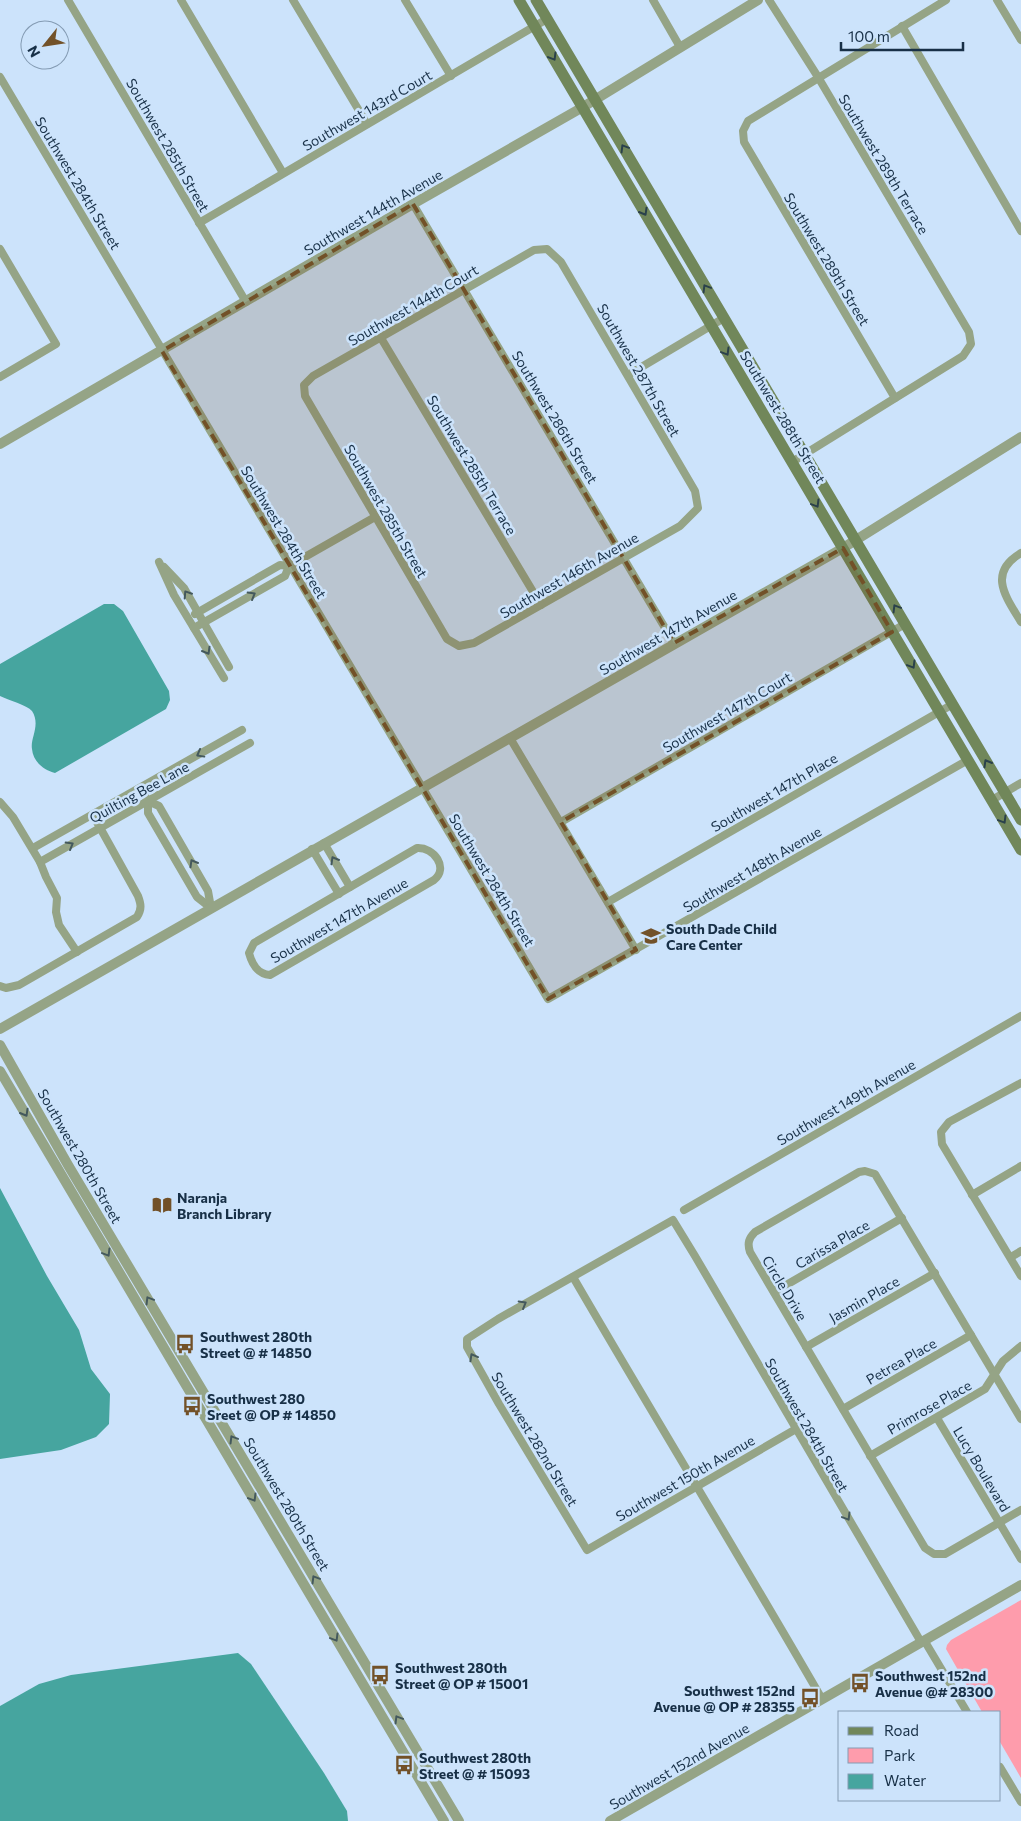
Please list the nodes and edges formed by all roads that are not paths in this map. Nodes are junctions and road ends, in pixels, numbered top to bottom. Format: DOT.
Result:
graph roads {
  1 [pos="68,0"];
  2 [pos="181,0"];
  3 [pos="293,0"];
  4 [pos="406,0"];
  5 [pos="519,0"];
  6 [pos="536,0"];
  7 [pos="653,0"];
  8 [pos="758,0"];
  9 [pos="769,0"];
  10 [pos="946,0"];
  11 [pos="998,0"];
  12 [pos="547,19"];
  13 [pos="902,26"];
  14 [pos="535,27"];
  15 [pos="1021,40"];
  16 [pos="680,47"];
  17 [pos="450,76"];
  18 [pos="0,77"];
  19 [pos="818,77"];
  20 [pos="595,100"];
  21 [pos="583,107"];
  22 [pos="367,124"];
  23 [pos="283,173"];
  24 [pos="413,204"];
  25 [pos="199,223"];
  26 [pos="1021,231"];
  27 [pos="0,249"];
  28 [pos="547,249"];
  29 [pos="465,290"];
  30 [pos="246,302"];
  31 [pos="724,318"];
  32 [pos="711,326"];
  33 [pos="382,338"];
  34 [pos="162,351"];
  35 [pos="628,375"];
  36 [pos="0,377"];
  37 [pos="305,396"];
  38 [pos="895,398"];
  39 [pos="1021,437"];
  40 [pos="0,444"];
  41 [pos="805,454"];
  42 [pos="792,462"];
  43 [pos="698,508"];
  44 [pos="375,518"];
  45 [pos="856,540"];
  46 [pos="842,548"];
  47 [pos="1021,553"];
  48 [pos="624,557"];
  49 [pos="289,566"];
  50 [pos="541,605"];
  51 [pos="198,612"];
  52 [pos="188,618"];
  53 [pos="204,622"];
  54 [pos="1021,622"];
  55 [pos="906,624"];
  56 [pos="194,628"];
  57 [pos="892,632"];
  58 [pos="447,639"];
  59 [pos="674,644"];
  60 [pos="229,666"];
  61 [pos="224,678"];
  62 [pos="953,704"];
  63 [pos="939,712"];
  64 [pos="242,730"];
  65 [pos="510,738"];
  66 [pos="250,743"];
  67 [pos="968,760"];
  68 [pos="1021,783"];
  69 [pos="140,788"];
  70 [pos="423,788"];
  71 [pos="1005,793"];
  72 [pos="992,800"];
  73 [pos="148,801"];
  74 [pos="0,802"];
  75 [pos="92,815"];
  76 [pos="1021,820"];
  77 [pos="561,822"];
  78 [pos="100,828"];
  79 [pos="324,843"];
  80 [pos="33,848"];
  81 [pos="312,850"];
  82 [pos="1021,850"];
  83 [pos="40,862"];
  84 [pos="350,887"];
  85 [pos="339,894"];
  86 [pos="608,902"];
  87 [pos="211,908"];
  88 [pos="636,950"];
  89 [pos="77,952"];
  90 [pos="0,986"];
  91 [pos="548,999"];
  92 [pos="1021,1016"];
  93 [pos="0,1029"];
  94 [pos="0,1045"];
  95 [pos="0,1071"];
  96 [pos="1021,1083"];
  97 [pos="1021,1166"];
  98 [pos="972,1195"];
  99 [pos="684,1210"];
  100 [pos="902,1218"];
  101 [pos="1021,1251"];
  102 [pos="1011,1257"];
  103 [pos="935,1273"];
  104 [pos="1021,1276"];
  105 [pos="573,1277"];
  106 [pos="774,1292"];
  107 [pos="162,1321"];
  108 [pos="152,1327"];
  109 [pos="971,1335"];
  110 [pos="1021,1346"];
  111 [pos="806,1347"];
  112 [pos="994,1374"];
  113 [pos="201,1386"];
  114 [pos="191,1394"];
  115 [pos="843,1409"];
  116 [pos="937,1418"];
  117 [pos="1021,1419"];
  118 [pos="796,1429"];
  119 [pos="870,1456"];
  120 [pos="249,1467"];
  121 [pos="239,1474"];
  122 [pos="697,1486"];
  123 [pos="1021,1510"];
  124 [pos="999,1523"];
  125 [pos="587,1550"];
  126 [pos="303,1558"];
  127 [pos="1021,1559"];
  128 [pos="293,1566"];
  129 [pos="1021,1585"];
  130 [pos="922,1641"];
  131 [pos="372,1674"];
  132 [pos="360,1681"];
  133 [pos="822,1699"];
  134 [pos="966,1711"];
  135 [pos="413,1744"];
  136 [pos="402,1751"];
  137 [pos="1001,1768"];
  138 [pos="1021,1802"];
  139 [pos="450,1806"];
  140 [pos="442,1817"];
  141 [pos="459,1821"];
  142 [pos="610,1821"];
  1 -- 25 [label="street, Southwest 285th Street"];
  2 -- 23 [label="street"];
  3 -- 22 [label="street"];
  4 -- 17 [label="street"];
  5 -- 14 [label="main road, Southwest 288th Street"];
  6 -- 12 [label="main road, Southwest 288th Street"];
  7 -- 16 [label="street"];
  8 -- 16 [label="street, Southwest 144th Avenue"];
  9 -- 19 [label="street, Southwest 289th Terrace"];
  10 -- 13 [label="street"];
  11 -- 15 [label="street"];
  12 -- 14 [label="street, Southwest 143rd Court"];
  12 -- 20 [label="main road, Southwest 288th Street"];
  13 -- 19 [label="street"];
  13 -- 26 [label="street"];
  14 -- 17 [label="street, Southwest 143rd Court"];
  14 -- 21 [label="main road, Southwest 288th Street, one-way"];
  16 -- 20 [label="street, Southwest 144th Avenue"];
  17 -- 22 [label="street, Southwest 143rd Court"];
  18 -- 34 [label="street, Southwest 284th Street"];
  19 -- 38 [label="street, Southwest 289th Street"];
  19 -- 38 [label="street, Southwest 289th Terrace"];
  20 -- 21 [label="street, Southwest 144th Avenue"];
  31 -- 20 [label="main road, Southwest 288th Street, one-way"];
  21 -- 24 [label="street, Southwest 144th Avenue"];
  21 -- 32 [label="main road, Southwest 288th Street, one-way"];
  22 -- 23 [label="street, Southwest 143rd Court"];
  23 -- 25 [label="street, Southwest 143rd Court"];
  24 -- 29 [label="street, Southwest 286th Street"];
  24 -- 30 [label="street, Southwest 144th Avenue"];
  25 -- 30 [label="street, Southwest 285th Street"];
  27 -- 36 [label="street"];
  28 -- 29 [label="street, Southwest 144th Court"];
  28 -- 35 [label="street, Southwest 287th Street"];
  29 -- 33 [label="street, Southwest 144th Court"];
  29 -- 48 [label="street, Southwest 286th Street"];
  30 -- 34 [label="street, Southwest 144th Avenue"];
  31 -- 32 [label="street"];
  31 -- 41 [label="main road, Southwest 288th Street"];
  32 -- 35 [label="street"];
  32 -- 42 [label="main road, Southwest 288th Street, one-way"];
  33 -- 37 [label="street, Southwest 144th Court"];
  33 -- 50 [label="street, Southwest 285th Terrace"];
  34 -- 40 [label="street, Southwest 144th Avenue"];
  34 -- 49 [label="street, Southwest 284th Street"];
  35 -- 43 [label="street, Southwest 287th Street"];
  37 -- 44 [label="street, Southwest 285th Street"];
  38 -- 41 [label="street"];
  39 -- 45 [label="street, Southwest 147th Avenue"];
  41 -- 42 [label="street"];
  41 -- 45 [label="main road, Southwest 288th Street"];
  42 -- 46 [label="main road, Southwest 288th Street, one-way"];
  43 -- 48 [label="street, Southwest 146th Avenue"];
  44 -- 49 [label="street"];
  44 -- 58 [label="street, Southwest 285th Street"];
  45 -- 46 [label="street, Southwest 147th Avenue"];
  55 -- 45 [label="main road, Southwest 288th Street, one-way"];
  46 -- 57 [label="main road, Southwest 288th Street"];
  46 -- 59 [label="street, Southwest 147th Avenue"];
  47 -- 54 [label="street"];
  48 -- 50 [label="street, Southwest 146th Avenue"];
  48 -- 59 [label="street, Southwest 286th Street"];
  49 -- 51 [label="street"];
  53 -- 49 [label="street, one-way"];
  49 -- 70 [label="street, Southwest 284th Street"];
  50 -- 58 [label="street, Southwest 146th Avenue"];
  51 -- 52 [label="street"];
  51 -- 52 [label="street, one-way"];
  51 -- 53 [label="street"];
  52 -- 56 [label="street"];
  53 -- 56 [label="street"];
  53 -- 60 [label="street"];
  55 -- 57 [label="street, Southwest 147th Court"];
  55 -- 62 [label="main road, Southwest 288th Street"];
  56 -- 61 [label="street, one-way"];
  57 -- 63 [label="main road, Southwest 288th Street, one-way"];
  57 -- 77 [label="street, Southwest 147th Court"];
  59 -- 65 [label="street, Southwest 147th Avenue"];
  62 -- 63 [label="street, Southwest 147th Place"];
  71 -- 62 [label="main road, Southwest 288th Street, one-way"];
  63 -- 67 [label="main road, Southwest 288th Street"];
  63 -- 86 [label="street, Southwest 147th Place"];
  64 -- 69 [label="street, Quilting Bee Lane, one-way"];
  65 -- 70 [label="street, Southwest 147th Avenue"];
  65 -- 77 [label="street"];
  66 -- 73 [label="street, Quilting Bee Lane"];
  67 -- 72 [label="main road, Southwest 288th Street"];
  67 -- 88 [label="street, Southwest 148th Avenue"];
  68 -- 71 [label="street"];
  69 -- 73 [label="street"];
  69 -- 75 [label="street, Quilting Bee Lane"];
  70 -- 79 [label="street, Southwest 147th Avenue"];
  70 -- 91 [label="street, Southwest 284th Street"];
  71 -- 72 [label="street"];
  71 -- 76 [label="main road, Southwest 288th Street"];
  72 -- 82 [label="main road, Southwest 288th Street, one-way"];
  73 -- 78 [label="street, Quilting Bee Lane"];
  73 -- 87 [label="street"];
  87 -- 73 [label="street, one-way"];
  74 -- 80 [label="street"];
  75 -- 78 [label="street"];
  75 -- 80 [label="street, Quilting Bee Lane"];
  77 -- 86 [label="street"];
  83 -- 78 [label="street, Quilting Bee Lane, one-way"];
  78 -- 89 [label="street"];
  79 -- 81 [label="street, Southwest 147th Avenue"];
  84 -- 79 [label="street, Southwest 147th Avenue, one-way"];
  80 -- 83 [label="street"];
  81 -- 85 [label="street, Southwest 147th Avenue"];
  81 -- 87 [label="street, Southwest 147th Avenue"];
  83 -- 89 [label="street"];
  84 -- 85 [label="street, Southwest 147th Avenue"];
  84 -- 85 [label="street, Southwest 147th Avenue"];
  86 -- 88 [label="street"];
  87 -- 93 [label="street, Southwest 147th Avenue"];
  88 -- 91 [label="street, Southwest 148th Avenue"];
  89 -- 90 [label="street"];
  92 -- 99 [label="street, Southwest 149th Avenue"];
  107 -- 94 [label="street, Southwest 280th Street, one-way"];
  95 -- 108 [label="street, Southwest 280th Street, one-way"];
  96 -- 98 [label="street"];
  97 -- 98 [label="street"];
  98 -- 102 [label="street"];
  100 -- 103 [label="street, Circle Drive"];
  100 -- 106 [label="street, Carissa Place"];
  100 -- 106 [label="street, Circle Drive"];
  101 -- 102 [label="street"];
  102 -- 104 [label="street"];
  103 -- 109 [label="street, Circle Drive"];
  103 -- 111 [label="street, Jasmin Place"];
  105 -- 118 [label="street, Southwest 284th Street"];
  105 -- 122 [label="street"];
  125 -- 105 [label="street, Southwest 282nd Street, one-way"];
  106 -- 111 [label="street, Circle Drive"];
  107 -- 108 [label="street"];
  107 -- 113 [label="street, Southwest 280th Street"];
  108 -- 114 [label="street, Southwest 280th Street"];
  109 -- 112 [label="street, Circle Drive"];
  109 -- 115 [label="street, Petrea Place"];
  110 -- 112 [label="street, Primrose Place"];
  111 -- 115 [label="street, Circle Drive"];
  112 -- 116 [label="street, Primrose Place"];
  112 -- 117 [label="street, Circle Drive"];
  113 -- 114 [label="street"];
  120 -- 113 [label="street, Southwest 280th Street, one-way"];
  114 -- 121 [label="street, Southwest 280th Street"];
  115 -- 119 [label="street, Circle Drive"];
  116 -- 119 [label="street, Primrose Place"];
  116 -- 124 [label="street, Lucy Boulevard"];
  118 -- 122 [label="street, Southwest 150th Avenue"];
  118 -- 130 [label="street, Southwest 284th Street, one-way"];
  119 -- 124 [label="street, Circle Drive"];
  120 -- 121 [label="street"];
  120 -- 126 [label="street, Southwest 280th Street"];
  121 -- 128 [label="street, Southwest 280th Street, one-way"];
  122 -- 125 [label="street, Southwest 150th Avenue"];
  122 -- 133 [label="street"];
  123 -- 124 [label="street, Circle Drive"];
  124 -- 127 [label="street, Lucy Boulevard"];
  126 -- 128 [label="street"];
  131 -- 126 [label="street, Southwest 280th Street, one-way"];
  128 -- 132 [label="street, Southwest 280th Street, one-way"];
  129 -- 130 [label="street, Southwest 152nd Avenue"];
  130 -- 133 [label="street, Southwest 152nd Avenue"];
  130 -- 134 [label="street, Southwest 284th Street"];
  131 -- 132 [label="street"];
  135 -- 131 [label="street, Southwest 280th Street, one-way"];
  132 -- 136 [label="street, Southwest 280th Street"];
  133 -- 142 [label="street, Southwest 152nd Avenue"];
  135 -- 136 [label="street"];
  135 -- 139 [label="street, Southwest 280th Street"];
  136 -- 140 [label="street, Southwest 280th Street"];
  137 -- 138 [label="street"];
  139 -- 140 [label="street"];
  139 -- 141 [label="street, Southwest 280th Street"];
}
